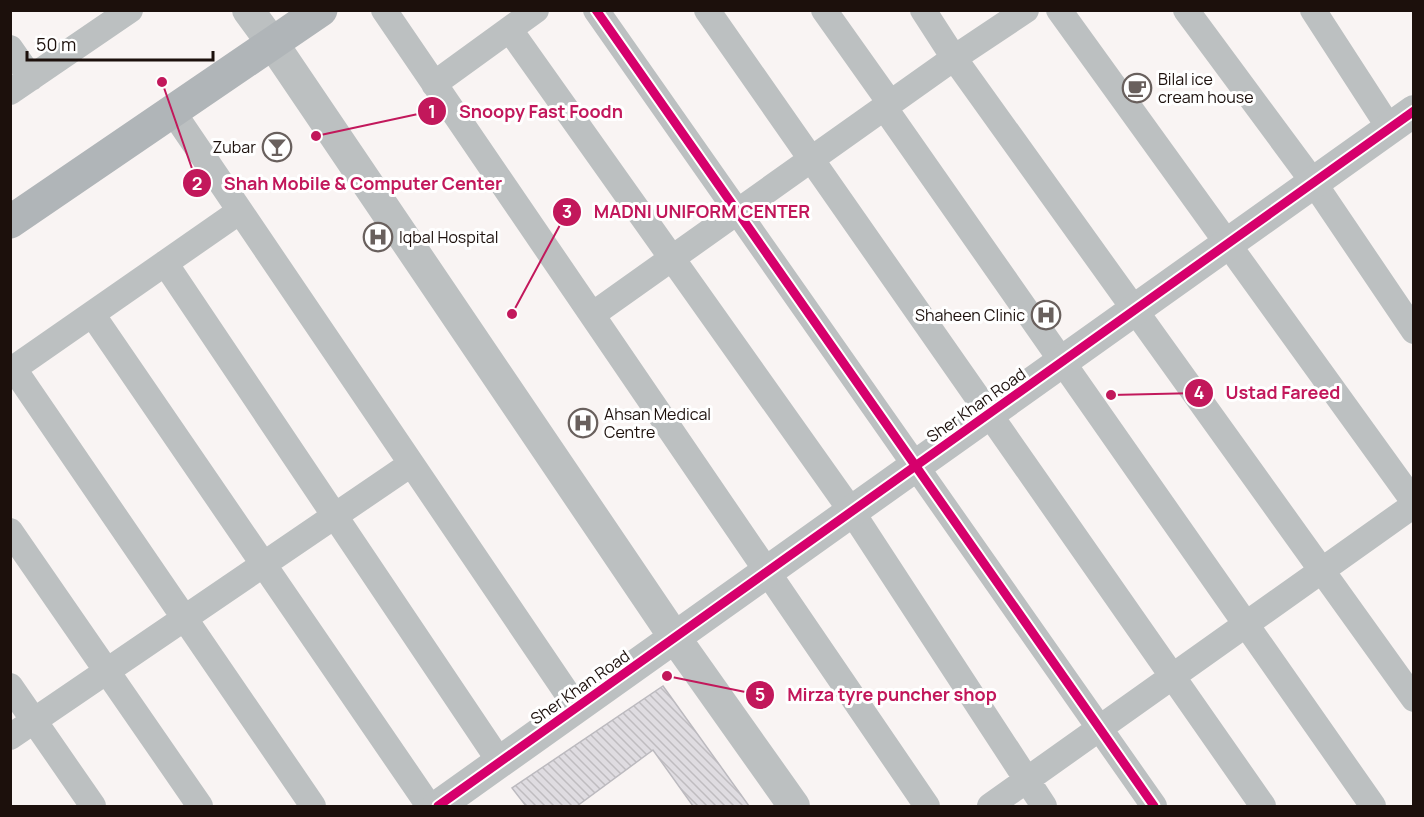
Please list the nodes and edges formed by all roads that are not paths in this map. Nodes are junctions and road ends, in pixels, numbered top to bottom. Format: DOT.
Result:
graph roads {
  1 [pos="248,10"];
  2 [pos="321,10"];
  3 [pos="384,10"];
  4 [pos="536,10"];
  5 [pos="596,10"];
  6 [pos="707,10"];
  7 [pos="824,10"];
  8 [pos="923,10"];
  9 [pos="1026,10"];
  10 [pos="1059,10"];
  11 [pos="1186,10"];
  12 [pos="1313,10"];
  13 [pos="113,15"];
  14 [pos="510,30"];
  15 [pos="273,44"];
  16 [pos="10,48"];
  17 [pos="954,58"];
  18 [pos="31,78"];
  19 [pos="434,84"];
  20 [pos="10,92"];
  21 [pos="887,105"];
  22 [pos="173,112"];
  23 [pos="1402,120"];
  24 [pos="811,160"];
  25 [pos="1314,183"];
  26 [pos="240,211"];
  27 [pos="737,212"];
  28 [pos="10,222"];
  29 [pos="1228,244"];
  30 [pos="671,258"];
  31 [pos="165,263"];
  32 [pos="1135,311"];
  33 [pos="92,314"];
  34 [pos="591,315"];
  35 [pos="1413,331"];
  36 [pos="1063,362"];
  37 [pos="12,370"];
  38 [pos="989,415"];
  39 [pos="411,464"];
  40 [pos="916,466"];
  41 [pos="1413,503"];
  42 [pos="852,512"];
  43 [pos="335,516"];
  44 [pos="10,531"];
  45 [pos="263,564"];
  46 [pos="1321,570"];
  47 [pos="766,573"];
  48 [pos="184,618"];
  49 [pos="1246,625"];
  50 [pos="675,638"];
  51 [pos="107,671"];
  52 [pos="1172,677"];
  53 [pos="10,686"];
  54 [pos="1413,699"];
  55 [pos="577,708"];
  56 [pos="34,721"];
  57 [pos="1100,729"];
  58 [pos="10,736"];
  59 [pos="500,762"];
  60 [pos="1027,780"];
  61 [pos="93,807"];
  62 [pos="200,807"];
  63 [pos="313,807"];
  64 [pos="429,807"];
  65 [pos="438,807"];
  66 [pos="794,807"];
  67 [pos="927,807"];
  68 [pos="990,807"];
  69 [pos="1044,807"];
  70 [pos="1154,807"];
  71 [pos="1263,807"];
  72 [pos="1373,807"];
  1 -- 15 [label="street"];
  2 -- 15 [label="main road"];
  3 -- 19 [label="street"];
  4 -- 14 [label="street"];
  5 -- 27 [label="street"];
  6 -- 24 [label="street"];
  7 -- 21 [label="street"];
  8 -- 17 [label="street"];
  9 -- 17 [label="street"];
  10 -- 29 [label="street"];
  11 -- 25 [label="street"];
  12 -- 23 [label="street"];
  13 -- 18 [label="street"];
  14 -- 19 [label="street"];
  14 -- 30 [label="street"];
  15 -- 22 [label="main road"];
  15 -- 50 [label="street"];
  16 -- 18 [label="street"];
  17 -- 21 [label="street"];
  17 -- 32 [label="street"];
  18 -- 20 [label="street"];
  19 -- 34 [label="street"];
  21 -- 24 [label="street"];
  21 -- 36 [label="street"];
  22 -- 26 [label="street"];
  22 -- 28 [label="main road"];
  23 -- 25 [label="street, Sher Khan Road"];
  24 -- 27 [label="street"];
  24 -- 38 [label="street"];
  25 -- 29 [label="street, Sher Khan Road"];
  25 -- 35 [label="street"];
  26 -- 31 [label="street"];
  26 -- 39 [label="street"];
  27 -- 30 [label="street"];
  27 -- 40 [label="street"];
  29 -- 32 [label="street, Sher Khan Road"];
  29 -- 41 [label="street"];
  30 -- 34 [label="street"];
  30 -- 42 [label="street"];
  31 -- 33 [label="street"];
  31 -- 43 [label="street"];
  32 -- 36 [label="street, Sher Khan Road"];
  32 -- 46 [label="street"];
  33 -- 37 [label="street"];
  33 -- 45 [label="street"];
  34 -- 47 [label="street"];
  36 -- 38 [label="street, Sher Khan Road"];
  36 -- 49 [label="street"];
  37 -- 48 [label="street"];
  38 -- 40 [label="street, Sher Khan Road"];
  38 -- 52 [label="street"];
  39 -- 43 [label="street"];
  39 -- 55 [label="street"];
  40 -- 42 [label="street, Sher Khan Road"];
  40 -- 57 [label="street"];
  41 -- 46 [label="street"];
  42 -- 47 [label="street, Sher Khan Road"];
  42 -- 60 [label="street"];
  43 -- 45 [label="street"];
  43 -- 59 [label="street"];
  44 -- 51 [label="street"];
  45 -- 48 [label="street"];
  45 -- 64 [label="street"];
  46 -- 49 [label="street"];
  46 -- 54 [label="street"];
  47 -- 50 [label="street, Sher Khan Road"];
  47 -- 67 [label="street"];
  48 -- 51 [label="street"];
  48 -- 63 [label="street"];
  49 -- 52 [label="street"];
  49 -- 72 [label="street"];
  50 -- 55 [label="street, Sher Khan Road"];
  50 -- 66 [label="street"];
  51 -- 56 [label="street"];
  51 -- 62 [label="street"];
  52 -- 57 [label="street"];
  52 -- 71 [label="street"];
  53 -- 56 [label="street"];
  55 -- 59 [label="street, Sher Khan Road"];
  56 -- 58 [label="street"];
  56 -- 61 [label="street"];
  57 -- 60 [label="street"];
  57 -- 70 [label="street"];
  59 -- 65 [label="street, Sher Khan Road"];
  60 -- 68 [label="street"];
  60 -- 69 [label="street"];
}
